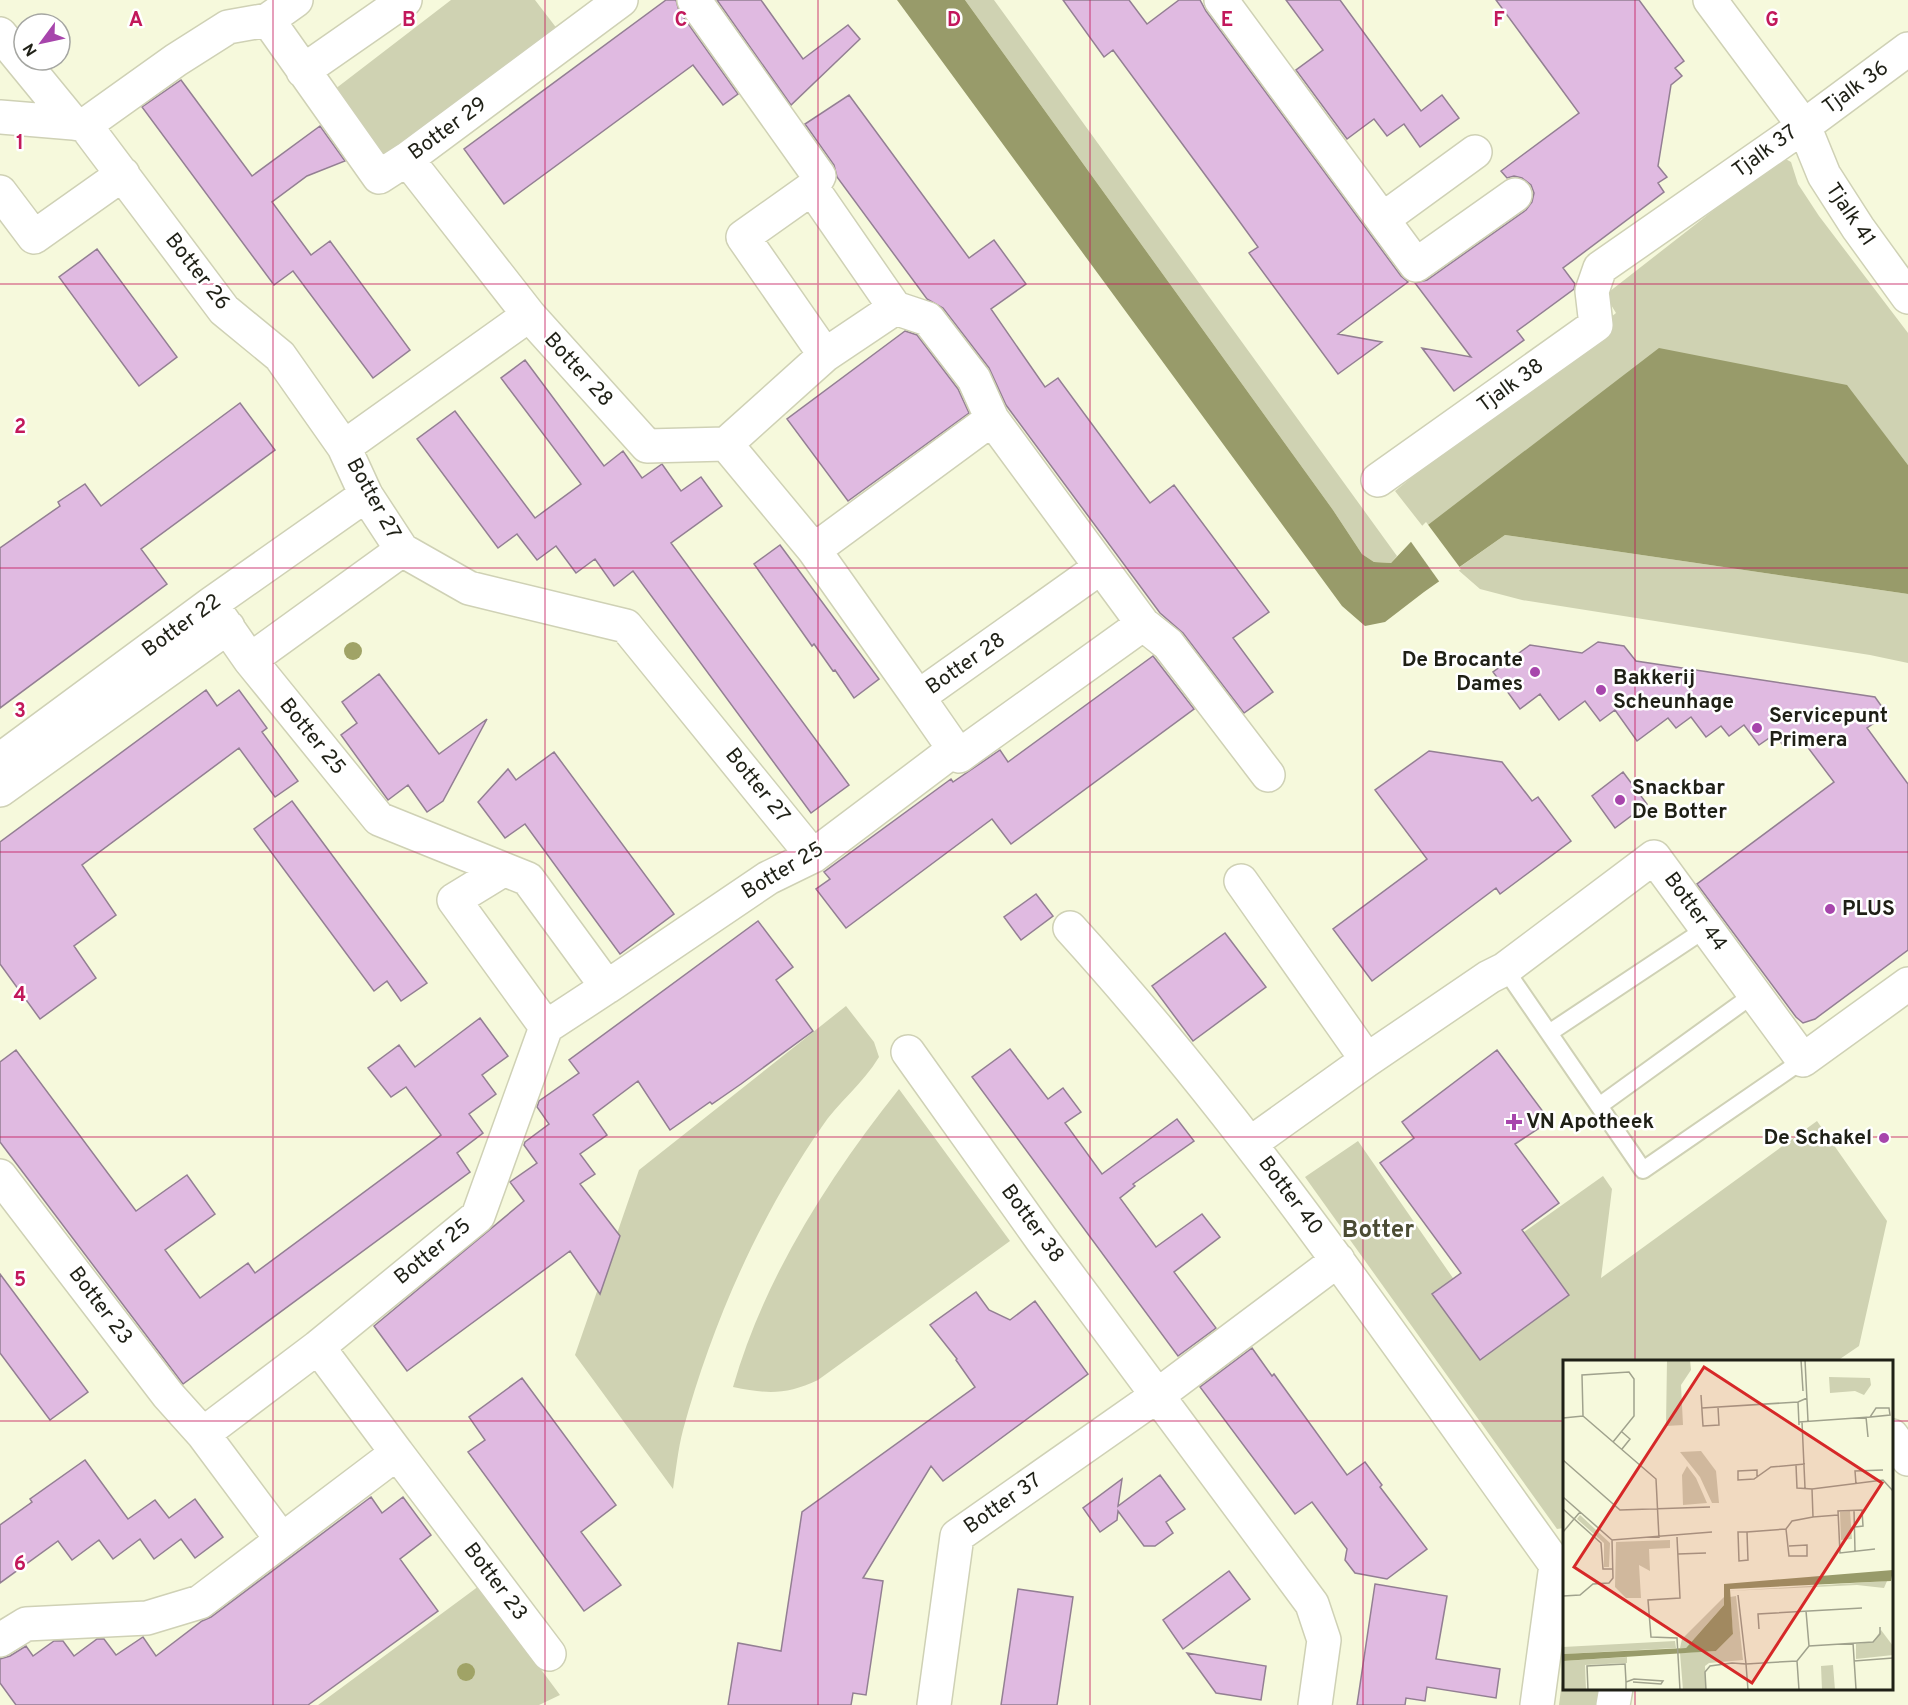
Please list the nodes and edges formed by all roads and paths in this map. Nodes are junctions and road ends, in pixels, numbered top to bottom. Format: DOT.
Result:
graph roads {
  1 [pos="296,0"];
  2 [pos="405,0"];
  3 [pos="621,0"];
  4 [pos="694,0"];
  5 [pos="1221,0"];
  6 [pos="1710,0"];
  7 [pos="268,20"];
  8 [pos="0,34"];
  9 [pos="1908,50"];
  10 [pos="303,70"];
  11 [pos="0,117"];
  12 [pos="79,124"];
  13 [pos="1804,126"];
  14 [pos="1475,152"];
  15 [pos="407,159"];
  16 [pos="123,174"];
  17 [pos="812,188"];
  18 [pos="0,192"];
  19 [pos="1515,195"];
  20 [pos="1383,219"];
  21 [pos="1600,268"];
  22 [pos="1908,297"];
  23 [pos="896,308"];
  24 [pos="529,315"];
  25 [pos="825,355"];
  26 [pos="993,419"];
  27 [pos="726,444"];
  28 [pos="344,447"];
  29 [pos="1378,480"];
  30 [pos="366,495"];
  31 [pos="402,550"];
  32 [pos="814,550"];
  33 [pos="1101,567"];
  34 [pos="219,615"];
  35 [pos="1143,624"];
  36 [pos="250,660"];
  37 [pos="918,698"];
  38 [pos="957,753"];
  39 [pos="0,760"];
  40 [pos="1268,776"];
  41 [pos="0,789"];
  42 [pos="813,855"];
  43 [pos="502,870"];
  44 [pos="1241,880"];
  45 [pos="1070,928"];
  46 [pos="1707,928"];
  47 [pos="1505,969"];
  48 [pos="1908,984"];
  49 [pos="607,987"];
  50 [pos="1754,994"];
  51 [pos="546,1027"];
  52 [pos="1549,1033"];
  53 [pos="908,1052"];
  54 [pos="1367,1060"];
  55 [pos="1803,1060"];
  56 [pos="1599,1106"];
  57 [pos="1251,1143"];
  58 [pos="0,1176"];
  59 [pos="1338,1260"];
  60 [pos="318,1347"];
  61 [pos="1158,1395"];
  62 [pos="203,1434"];
  63 [pos="1893,1437"];
  64 [pos="398,1453"];
  65 [pos="1908,1459"];
  66 [pos="282,1540"];
  67 [pos="1560,1562"];
  68 [pos="0,1640"];
  69 [pos="549,1654"];
  70 [pos="1616,1690"];
  71 [pos="934,1705"];
  72 [pos="1316,1705"];
  73 [pos="1537,1705"];
  74 [pos="1613,1705"];
  1 -- 7 [label="street"];
  2 -- 10 [label="street"];
  3 -- 15 [label="street, Botter 29"];
  4 -- 17 [label="street"];
  5 -- 20 [label="street"];
  6 -- 13 [label="street, Tjalk 37"];
  7 -- 10 [label="street, Botter 29"];
  7 -- 12 [label="street"];
  8 -- 12 [label="street, Botter 26"];
  9 -- 13 [label="street, Tjalk 36"];
  10 -- 15 [label="street, Botter 29"];
  11 -- 12 [label="street"];
  12 -- 16 [label="street, Botter 26"];
  13 -- 21 [label="street, Tjalk 37"];
  13 -- 22 [label="street, Tjalk 41"];
  14 -- 20 [label="street"];
  15 -- 24 [label="street"];
  16 -- 18 [label="street"];
  16 -- 28 [label="street, Botter 26"];
  17 -- 23 [label="street"];
  17 -- 25 [label="street"];
  19 -- 20 [label="street"];
  21 -- 29 [label="street, Tjalk 38"];
  23 -- 25 [label="street"];
  23 -- 26 [label="street"];
  24 -- 27 [label="street, Botter 28"];
  24 -- 28 [label="street, Botter 27"];
  25 -- 27 [label="street"];
  26 -- 32 [label="street"];
  26 -- 33 [label="street"];
  27 -- 32 [label="street, Botter 28"];
  28 -- 30 [label="street, Botter 27"];
  30 -- 31 [label="street, Botter 27"];
  30 -- 34 [label="street, Botter 22"];
  31 -- 36 [label="street"];
  31 -- 42 [label="street, Botter 27"];
  32 -- 37 [label="street, Botter 28"];
  33 -- 35 [label="street"];
  33 -- 37 [label="street, Botter 28"];
  34 -- 36 [label="street, Botter 25"];
  34 -- 39 [label="street, Botter 22"];
  34 -- 41 [label="street, Botter 22"];
  35 -- 38 [label="street"];
  35 -- 40 [label="street"];
  36 -- 43 [label="street, Botter 25"];
  37 -- 38 [label="street"];
  38 -- 42 [label="street, Botter 25"];
  42 -- 49 [label="street, Botter 25"];
  43 -- 49 [label="street, Botter 25"];
  43 -- 51 [label="street"];
  44 -- 54 [label="street"];
  45 -- 57 [label="street, Botter 40"];
  46 -- 47 [label="street, Botter 44"];
  46 -- 50 [label="street, Botter 44"];
  46 -- 52 [label="lane"];
  47 -- 52 [label="lane"];
  47 -- 54 [label="street, Botter 44"];
  48 -- 55 [label="street"];
  49 -- 51 [label="street, Botter 25"];
  50 -- 55 [label="street, Botter 44"];
  50 -- 56 [label="lane"];
  51 -- 60 [label="street, Botter 25"];
  52 -- 56 [label="lane"];
  53 -- 61 [label="street, Botter 38"];
  54 -- 57 [label="street, Botter 44"];
  55 -- 56 [label="lane"];
  57 -- 59 [label="street, Botter 40"];
  58 -- 62 [label="street, Botter 23"];
  59 -- 61 [label="street"];
  59 -- 67 [label="street, Botter 40"];
  60 -- 62 [label="street"];
  60 -- 64 [label="street, Botter 23"];
  61 -- 71 [label="street, Botter 37"];
  61 -- 72 [label="street, Botter 38"];
  62 -- 66 [label="street, Botter 23"];
  63 -- 65 [label="street"];
  64 -- 66 [label="street"];
  64 -- 69 [label="street, Botter 23"];
  66 -- 68 [label="street"];
  67 -- 73 [label="street, Botter 40"];
  70 -- 74 [label="street"];
}
